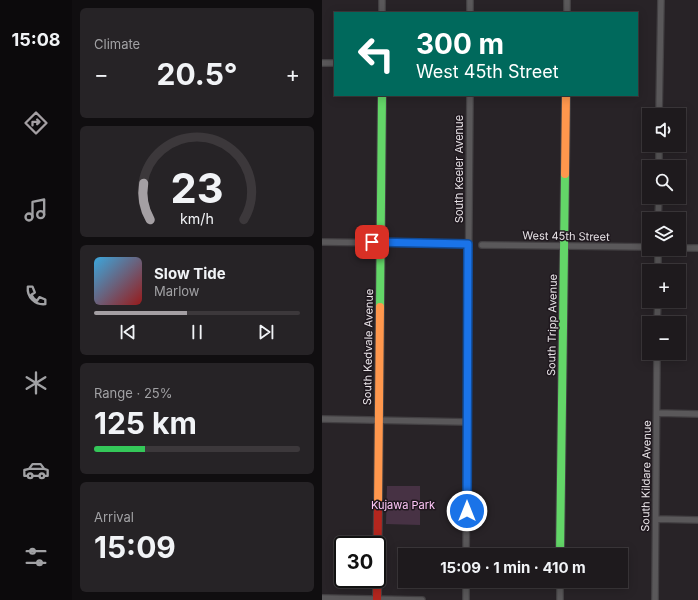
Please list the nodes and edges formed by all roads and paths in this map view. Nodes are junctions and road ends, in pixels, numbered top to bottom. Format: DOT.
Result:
graph roads {
  1 [pos="382,0"];
  2 [pos="470,0"];
  3 [pos="567,0"];
  4 [pos="660,0"];
  5 [pos="382,12"];
  6 [pos="470,12"];
  7 [pos="567,12"];
  8 [pos="322,63"];
  9 [pos="334,63"];
  10 [pos="382,96"];
  11 [pos="470,96"];
  12 [pos="566,96"];
  13 [pos="659,108"];
  14 [pos="322,242"];
  15 [pos="380,243"];
  16 [pos="468,244"];
  17 [pos="482,244"];
  18 [pos="564,246"];
  19 [pos="642,247"];
  20 [pos="686,248"];
  21 [pos="698,248"];
  22 [pos="657,360"];
  23 [pos="656,413"];
  24 [pos="698,414"];
  25 [pos="322,419"];
  26 [pos="379,420"];
  27 [pos="467,422"];
  28 [pos="656,519"];
  29 [pos="698,520"];
  30 [pos="466,548"];
  31 [pos="560,548"];
  32 [pos="466,588"];
  33 [pos="560,588"];
  34 [pos="322,598"];
  35 [pos="377,599"];
  36 [pos="422,600"];
  37 [pos="466,600"];
  38 [pos="560,600"];
  39 [pos="655,600"];
  1 -- 5 [label="street"];
  2 -- 6 [label="street"];
  3 -- 7 [label="street"];
  4 -- 13 [label="street"];
  8 -- 9 [label="street"];
  10 -- 15 [label="street, South Kedvale Avenue"];
  11 -- 16 [label="street, South Keeler Avenue"];
  12 -- 18 [label="street, South Tripp Avenue"];
  14 -- 15 [label="street"];
  15 -- 16 [label="street"];
  15 -- 26 [label="street, South Kedvale Avenue"];
  16 -- 27 [label="street, South Keeler Avenue"];
  17 -- 18 [label="street, West 45th Street"];
  18 -- 19 [label="street, West 45th Street"];
  18 -- 31 [label="street, South Tripp Avenue"];
  20 -- 21 [label="street"];
  22 -- 23 [label="street, South Kildare Avenue"];
  23 -- 24 [label="street"];
  23 -- 28 [label="street, South Kildare Avenue"];
  25 -- 26 [label="street"];
  26 -- 27 [label="street"];
  26 -- 35 [label="street, South Kedvale Avenue"];
  27 -- 30 [label="street, South Keeler Avenue"];
  28 -- 29 [label="street"];
  28 -- 39 [label="street, South Kildare Avenue"];
  32 -- 37 [label="street"];
  33 -- 38 [label="street"];
  34 -- 35 [label="street"];
  35 -- 36 [label="street"];
}
